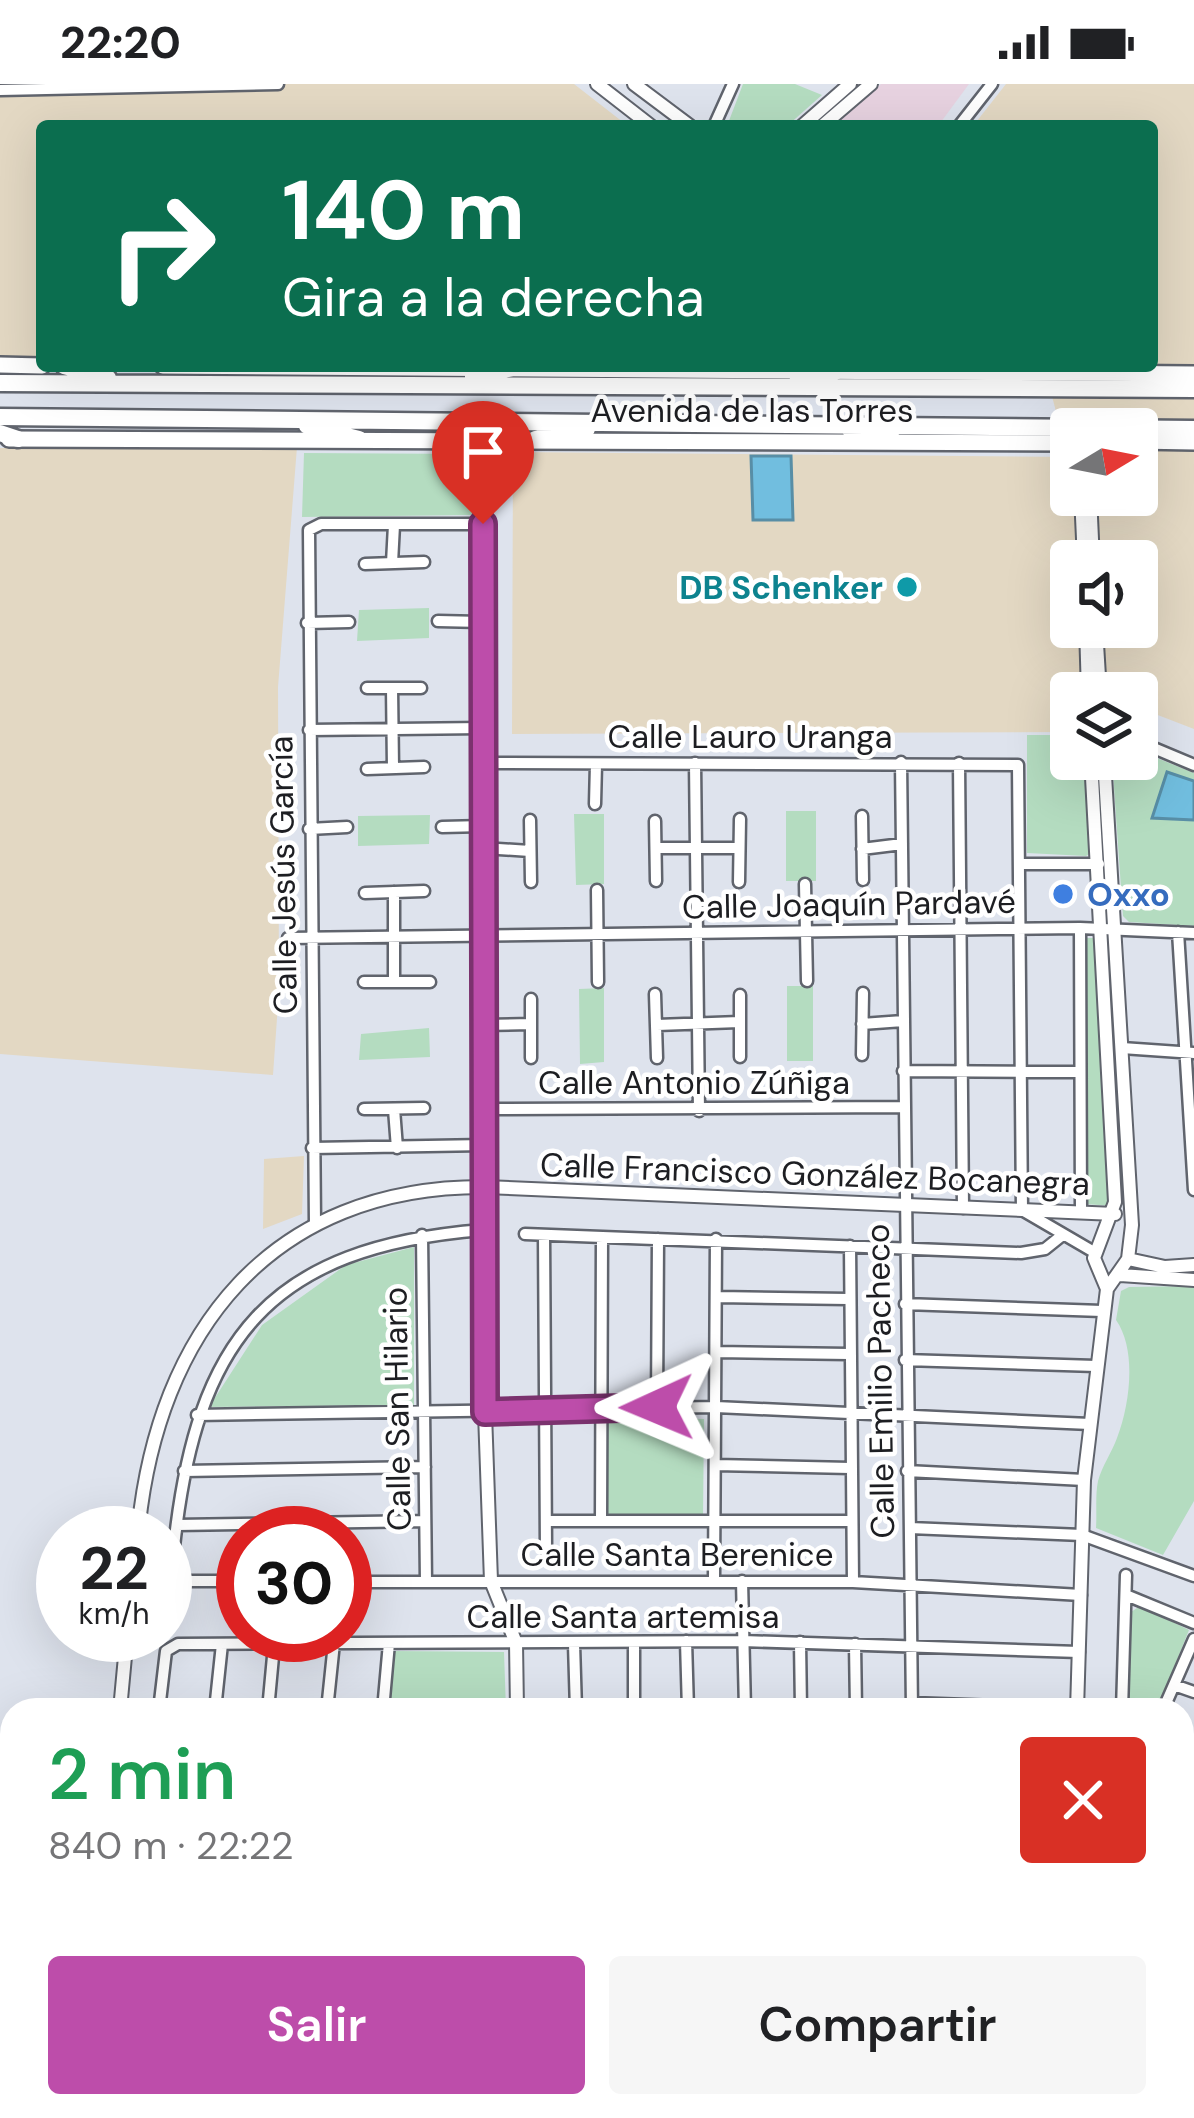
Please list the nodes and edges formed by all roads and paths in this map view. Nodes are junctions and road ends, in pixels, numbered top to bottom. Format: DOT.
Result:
graph roads {
  1 [pos="278,84"];
  2 [pos="597,84"];
  3 [pos="634,84"];
  4 [pos="733,84"];
  5 [pos="850,84"];
  6 [pos="872,84"];
  7 [pos="992,84"];
  8 [pos="0,90"];
  9 [pos="643,120"];
  10 [pos="682,120"];
  11 [pos="717,120"];
  12 [pos="809,120"];
  13 [pos="829,120"];
  14 [pos="964,120"];
  15 [pos="0,365"];
  16 [pos="36,365"];
  17 [pos="87,372"];
  18 [pos="490,372"];
  19 [pos="840,372"];
  20 [pos="1091,372"];
  21 [pos="1154,374"];
  22 [pos="1194,374"];
  23 [pos="0,383"];
  24 [pos="251,383"];
  25 [pos="132,384"];
  26 [pos="191,384"];
  27 [pos="448,385"];
  28 [pos="560,386"];
  29 [pos="670,386"];
  30 [pos="705,387"];
  31 [pos="772,388"];
  32 [pos="1194,388"];
  33 [pos="0,417"];
  34 [pos="184,417"];
  35 [pos="277,418"];
  36 [pos="244,419"];
  37 [pos="480,419"];
  38 [pos="666,421"];
  39 [pos="698,422"];
  40 [pos="614,423"];
  41 [pos="820,423"];
  42 [pos="1190,434"];
  43 [pos="6,436"];
  44 [pos="1158,438"];
  45 [pos="359,439"];
  46 [pos="480,439"];
  47 [pos="535,439"];
  48 [pos="894,441"];
  49 [pos="1050,443"];
  50 [pos="483,524"];
  51 [pos="394,525"];
  52 [pos="424,562"];
  53 [pos="392,563"];
  54 [pos="365,564"];
  55 [pos="438,621"];
  56 [pos="308,622"];
  57 [pos="349,622"];
  58 [pos="482,622"];
  59 [pos="367,688"];
  60 [pos="392,688"];
  61 [pos="421,688"];
  62 [pos="483,728"];
  63 [pos="309,730"];
  64 [pos="392,730"];
  65 [pos="1158,750"];
  66 [pos="901,762"];
  67 [pos="483,763"];
  68 [pos="695,763"];
  69 [pos="959,763"];
  70 [pos="596,764"];
  71 [pos="1194,765"];
  72 [pos="424,767"];
  73 [pos="393,768"];
  74 [pos="368,769"];
  75 [pos="1093,780"];
  76 [pos="1104,780"];
  77 [pos="595,804"];
  78 [pos="862,816"];
  79 [pos="740,819"];
  80 [pos="530,820"];
  81 [pos="656,821"];
  82 [pos="483,826"];
  83 [pos="347,827"];
  84 [pos="442,827"];
  85 [pos="309,829"];
  86 [pos="902,844"];
  87 [pos="697,847"];
  88 [pos="483,848"];
  89 [pos="656,848"];
  90 [pos="738,848"];
  91 [pos="862,849"];
  92 [pos="530,851"];
  93 [pos="1020,864"];
  94 [pos="1099,864"];
  95 [pos="863,880"];
  96 [pos="656,881"];
  97 [pos="739,882"];
  98 [pos="531,883"];
  99 [pos="805,884"];
  100 [pos="597,890"];
  101 [pos="424,891"];
  102 [pos="394,892"];
  103 [pos="364,893"];
  104 [pos="1021,928"];
  105 [pos="1080,928"];
  106 [pos="1108,928"];
  107 [pos="963,931"];
  108 [pos="1178,932"];
  109 [pos="806,933"];
  110 [pos="903,933"];
  111 [pos="1194,933"];
  112 [pos="699,934"];
  113 [pos="597,935"];
  114 [pos="482,937"];
  115 [pos="288,938"];
  116 [pos="394,938"];
  117 [pos="311,939"];
  118 [pos="394,981"];
  119 [pos="807,981"];
  120 [pos="364,982"];
  121 [pos="430,982"];
  122 [pos="598,982"];
  123 [pos="863,993"];
  124 [pos="655,994"];
  125 [pos="740,995"];
  126 [pos="1187,995"];
  127 [pos="531,999"];
  128 [pos="739,1022"];
  129 [pos="903,1022"];
  130 [pos="698,1023"];
  131 [pos="531,1024"];
  132 [pos="862,1024"];
  133 [pos="483,1025"];
  134 [pos="656,1025"];
  135 [pos="1122,1048"];
  136 [pos="1189,1053"];
  137 [pos="862,1054"];
  138 [pos="740,1057"];
  139 [pos="531,1058"];
  140 [pos="657,1058"];
  141 [pos="903,1071"];
  142 [pos="1080,1072"];
  143 [pos="963,1073"];
  144 [pos="1022,1073"];
  145 [pos="903,1107"];
  146 [pos="394,1108"];
  147 [pos="424,1108"];
  148 [pos="364,1109"];
  149 [pos="484,1109"];
  150 [pos="699,1111"];
  151 [pos="485,1145"];
  152 [pos="312,1148"];
  153 [pos="397,1148"];
  154 [pos="484,1187"];
  155 [pos="1194,1190"];
  156 [pos="903,1206"];
  157 [pos="963,1208"];
  158 [pos="1022,1210"];
  159 [pos="1081,1212"];
  160 [pos="1115,1214"];
  161 [pos="315,1223"];
  162 [pos="484,1230"];
  163 [pos="525,1234"];
  164 [pos="1106,1234"];
  165 [pos="422,1235"];
  166 [pos="544,1235"];
  167 [pos="602,1237"];
  168 [pos="1060,1237"];
  169 [pos="658,1239"];
  170 [pos="716,1239"];
  171 [pos="850,1246"];
  172 [pos="904,1248"];
  173 [pos="1094,1252"];
  174 [pos="1129,1252"];
  175 [pos="1194,1265"];
  176 [pos="1120,1275"];
  177 [pos="1194,1280"];
  178 [pos="1107,1289"];
  179 [pos="718,1297"];
  180 [pos="848,1299"];
  181 [pos="904,1304"];
  182 [pos="1102,1311"];
  183 [pos="717,1352"];
  184 [pos="848,1354"];
  185 [pos="905,1360"];
  186 [pos="1096,1366"];
  187 [pos="657,1407"];
  188 [pos="716,1407"];
  189 [pos="603,1408"];
  190 [pos="544,1410"];
  191 [pos="849,1411"];
  192 [pos="424,1412"];
  193 [pos="485,1412"];
  194 [pos="906,1414"];
  195 [pos="196,1415"];
  196 [pos="1090,1424"];
  197 [pos="715,1465"];
  198 [pos="424,1467"];
  199 [pos="850,1468"];
  200 [pos="184,1471"];
  201 [pos="907,1471"];
  202 [pos="1084,1480"];
  203 [pos="142,1506"];
  204 [pos="179,1506"];
  205 [pos="425,1521"];
  206 [pos="546,1521"];
  207 [pos="601,1521"];
  208 [pos="715,1521"];
  209 [pos="851,1521"];
  210 [pos="372,1524"];
  211 [pos="910,1528"];
  212 [pos="1082,1534"];
  213 [pos="546,1550"];
  214 [pos="1126,1575"];
  215 [pos="1194,1576"];
  216 [pos="714,1580"];
  217 [pos="490,1581"];
  218 [pos="742,1581"];
  219 [pos="372,1582"];
  220 [pos="426,1582"];
  221 [pos="853,1582"];
  222 [pos="910,1586"];
  223 [pos="1081,1595"];
  224 [pos="1126,1595"];
  225 [pos="1194,1623"];
  226 [pos="1194,1639"];
  227 [pos="686,1641"];
  228 [pos="742,1641"];
  229 [pos="800,1642"];
  230 [pos="372,1643"];
  231 [pos="389,1643"];
  232 [pos="516,1643"];
  233 [pos="634,1643"];
  234 [pos="216,1644"];
  235 [pos="574,1644"];
  236 [pos="855,1644"];
  237 [pos="911,1646"];
  238 [pos="1079,1652"];
  239 [pos="125,1662"];
  240 [pos="220,1662"];
  241 [pos="273,1662"];
  242 [pos="332,1662"];
  243 [pos="1174,1685"];
  244 [pos="1194,1692"];
  245 [pos="120,1698"];
  246 [pos="161,1698"];
  247 [pos="216,1698"];
  248 [pos="269,1698"];
  249 [pos="328,1698"];
  250 [pos="384,1698"];
  251 [pos="517,1698"];
  252 [pos="576,1698"];
  253 [pos="634,1698"];
  254 [pos="688,1698"];
  255 [pos="744,1698"];
  256 [pos="801,1698"];
  257 [pos="856,1698"];
  258 [pos="912,1698"];
  259 [pos="1077,1698"];
  260 [pos="1122,1698"];
  261 [pos="1168,1698"];
  1 -- 8 [label="street"];
  2 -- 9 [label="street"];
  3 -- 10 [label="street"];
  4 -- 11 [label="street"];
  5 -- 12 [label="street"];
  6 -- 13 [label="street"];
  7 -- 14 [label="street"];
  15 -- 16 [label="main road"];
  17 -- 25 [label="highway"];
  18 -- 27 [label="highway"];
  19 -- 31 [label="highway"];
  20 -- 21 [label="main road, Avenida de las Torres"];
  21 -- 22 [label="main road, Avenida de las Torres"];
  21 -- 32 [label="highway"];
  23 -- 25 [label="highway, Avenida de las Torres"];
  24 -- 26 [label="highway, Avenida de las Torres"];
  24 -- 27 [label="highway, Avenida de las Torres"];
  24 -- 36 [label="highway"];
  25 -- 26 [label="highway, Avenida de las Torres"];
  26 -- 34 [label="highway"];
  27 -- 28 [label="highway, Avenida de las Torres"];
  28 -- 29 [label="highway, Avenida de las Torres"];
  28 -- 37 [label="highway"];
  29 -- 30 [label="highway, Avenida de las Torres"];
  29 -- 38 [label="highway"];
  30 -- 31 [label="highway, Avenida de las Torres"];
  30 -- 39 [label="highway"];
  31 -- 32 [label="highway, Avenida de las Torres"];
  33 -- 34 [label="highway, Avenida de las Torres"];
  34 -- 36 [label="highway, Avenida de las Torres"];
  35 -- 36 [label="highway, Avenida de las Torres"];
  35 -- 37 [label="highway, Avenida de las Torres"];
  35 -- 45 [label="highway"];
  37 -- 40 [label="highway, Avenida de las Torres"];
  38 -- 39 [label="highway, Avenida de las Torres"];
  38 -- 40 [label="highway, Avenida de las Torres"];
  39 -- 41 [label="highway, Avenida de las Torres"];
  40 -- 47 [label="highway"];
  41 -- 42 [label="highway, Avenida de las Torres"];
  41 -- 48 [label="highway"];
  42 -- 44 [label="highway"];
  43 -- 45 [label="main road, Avenida de las Torres"];
  45 -- 46 [label="main road, Avenida de las Torres"];
  46 -- 47 [label="main road, Avenida de las Torres"];
  46 -- 50 [label="street"];
  47 -- 48 [label="main road, Avenida de las Torres"];
  48 -- 49 [label="main road, Avenida de las Torres"];
  50 -- 51 [label="street"];
  50 -- 58 [label="street"];
  51 -- 53 [label="street"];
  51 -- 56 [label="street, Calle Jesús García"];
  52 -- 53 [label="street"];
  53 -- 54 [label="street"];
  55 -- 58 [label="street"];
  56 -- 57 [label="street"];
  56 -- 63 [label="street, Calle Jesús García"];
  58 -- 62 [label="street"];
  59 -- 60 [label="street"];
  60 -- 61 [label="street"];
  60 -- 64 [label="street"];
  62 -- 64 [label="street"];
  62 -- 67 [label="street"];
  63 -- 64 [label="street"];
  63 -- 85 [label="street, Calle Jesús García"];
  64 -- 73 [label="street"];
  65 -- 71 [label="street"];
  66 -- 68 [label="street, Calle Lauro Uranga"];
  66 -- 69 [label="street, Calle Lauro Uranga"];
  66 -- 86 [label="street, Calle Emilio Pacheco"];
  67 -- 70 [label="street, Calle Lauro Uranga"];
  67 -- 82 [label="street"];
  68 -- 70 [label="street, Calle Lauro Uranga"];
  68 -- 87 [label="street"];
  69 -- 93 [label="street, Calle Lauro Uranga"];
  69 -- 107 [label="street"];
  70 -- 77 [label="street"];
  72 -- 73 [label="street"];
  73 -- 74 [label="street"];
  75 -- 94 [label="street"];
  76 -- 106 [label="street"];
  78 -- 91 [label="street"];
  79 -- 90 [label="street"];
  80 -- 92 [label="street"];
  81 -- 89 [label="street"];
  82 -- 84 [label="street"];
  82 -- 88 [label="street"];
  83 -- 85 [label="street"];
  85 -- 117 [label="street, Calle Jesús García"];
  86 -- 91 [label="street"];
  86 -- 110 [label="street, Calle Emilio Pacheco"];
  87 -- 89 [label="street"];
  87 -- 90 [label="street"];
  87 -- 112 [label="street"];
  88 -- 92 [label="street"];
  88 -- 114 [label="street"];
  89 -- 96 [label="street"];
  90 -- 97 [label="street"];
  91 -- 95 [label="street"];
  92 -- 98 [label="street"];
  93 -- 94 [label="street"];
  93 -- 104 [label="street"];
  94 -- 106 [label="street"];
  99 -- 109 [label="street"];
  100 -- 113 [label="street"];
  101 -- 102 [label="street"];
  102 -- 103 [label="street"];
  102 -- 116 [label="street"];
  104 -- 105 [label="street, Calle Joaquín Pardavé"];
  104 -- 107 [label="street, Calle Joaquín Pardavé"];
  104 -- 144 [label="street"];
  105 -- 106 [label="street, Calle Joaquín Pardavé"];
  105 -- 142 [label="street"];
  106 -- 108 [label="street, Calle Joaquín Pardavé"];
  106 -- 135 [label="street"];
  106 -- 160 [label="street"];
  107 -- 110 [label="street, Calle Joaquín Pardavé"];
  107 -- 143 [label="street"];
  108 -- 111 [label="street, Calle Joaquín Pardavé"];
  108 -- 126 [label="street"];
  109 -- 110 [label="street, Calle Joaquín Pardavé"];
  109 -- 112 [label="street, Calle Joaquín Pardavé"];
  109 -- 119 [label="street"];
  110 -- 129 [label="street, Calle Emilio Pacheco"];
  112 -- 113 [label="street, Calle Joaquín Pardavé"];
  112 -- 130 [label="street"];
  113 -- 114 [label="street, Calle Joaquín Pardavé"];
  113 -- 122 [label="street"];
  114 -- 116 [label="street, Calle Joaquín Pardavé"];
  114 -- 133 [label="street"];
  115 -- 117 [label="street, Calle Joaquín Pardavé"];
  116 -- 117 [label="street, Calle Joaquín Pardavé"];
  116 -- 118 [label="street"];
  117 -- 152 [label="street, Calle Jesús García"];
  118 -- 120 [label="street"];
  118 -- 121 [label="street"];
  123 -- 132 [label="street"];
  124 -- 134 [label="street"];
  125 -- 128 [label="street"];
  126 -- 136 [label="street"];
  127 -- 131 [label="street"];
  128 -- 130 [label="street"];
  128 -- 138 [label="street"];
  129 -- 132 [label="street"];
  129 -- 141 [label="street, Calle Emilio Pacheco"];
  130 -- 134 [label="street"];
  130 -- 150 [label="street"];
  131 -- 133 [label="street"];
  131 -- 139 [label="street"];
  132 -- 137 [label="street"];
  133 -- 149 [label="street"];
  134 -- 140 [label="street"];
  135 -- 136 [label="street"];
  135 -- 174 [label="street"];
  136 -- 155 [label="street"];
  141 -- 143 [label="street"];
  141 -- 145 [label="street, Calle Emilio Pacheco"];
  142 -- 144 [label="street"];
  142 -- 159 [label="street"];
  143 -- 144 [label="street"];
  143 -- 157 [label="street"];
  144 -- 158 [label="street"];
  145 -- 150 [label="street, Calle Antonio Zúñiga"];
  145 -- 156 [label="street, Calle Emilio Pacheco"];
  146 -- 147 [label="street"];
  146 -- 148 [label="street"];
  146 -- 153 [label="street"];
  149 -- 150 [label="street, Calle Antonio Zúñiga"];
  149 -- 151 [label="street"];
  151 -- 153 [label="street"];
  151 -- 154 [label="street"];
  152 -- 153 [label="street"];
  152 -- 161 [label="street, Calle Jesús García"];
  154 -- 156 [label="street, Calle Francisco González Bocanegra"];
  154 -- 161 [label="street, Calle Francisco González Bocanegra"];
  154 -- 162 [label="street"];
  156 -- 157 [label="street, Calle Francisco González Bocanegra"];
  156 -- 172 [label="street, Calle Emilio Pacheco"];
  157 -- 158 [label="street, Calle Francisco González Bocanegra"];
  158 -- 159 [label="street, Calle Francisco González Bocanegra"];
  158 -- 168 [label="street"];
  159 -- 160 [label="street, Calle Francisco González Bocanegra"];
  160 -- 164 [label="street"];
  161 -- 203 [label="street, Calle Francisco González Bocanegra"];
  162 -- 165 [label="street"];
  162 -- 193 [label="street"];
  163 -- 166 [label="street"];
  164 -- 173 [label="street"];
  164 -- 174 [label="street"];
  165 -- 192 [label="street, Calle San Hilario"];
  165 -- 195 [label="street"];
  166 -- 167 [label="street"];
  166 -- 190 [label="street"];
  167 -- 169 [label="street"];
  167 -- 189 [label="street"];
  168 -- 172 [label="street"];
  168 -- 173 [label="street"];
  169 -- 170 [label="street"];
  169 -- 187 [label="street"];
  170 -- 171 [label="street"];
  170 -- 179 [label="street"];
  171 -- 172 [label="street"];
  171 -- 180 [label="street"];
  172 -- 181 [label="street, Calle Emilio Pacheco"];
  173 -- 178 [label="street"];
  174 -- 175 [label="street"];
  174 -- 176 [label="street"];
  176 -- 177 [label="street"];
  176 -- 178 [label="street"];
  178 -- 182 [label="street"];
  179 -- 180 [label="street"];
  179 -- 183 [label="street"];
  180 -- 184 [label="street"];
  181 -- 182 [label="street"];
  181 -- 185 [label="street, Calle Emilio Pacheco"];
  182 -- 186 [label="street"];
  183 -- 184 [label="street"];
  183 -- 188 [label="street"];
  184 -- 191 [label="street"];
  185 -- 186 [label="street"];
  185 -- 194 [label="street, Calle Emilio Pacheco"];
  186 -- 196 [label="street"];
  187 -- 188 [label="street"];
  187 -- 189 [label="street"];
  188 -- 191 [label="street"];
  188 -- 197 [label="street"];
  189 -- 190 [label="street"];
  189 -- 207 [label="street"];
  190 -- 193 [label="street"];
  190 -- 206 [label="street"];
  191 -- 194 [label="street"];
  191 -- 199 [label="street"];
  192 -- 193 [label="street"];
  192 -- 195 [label="street"];
  192 -- 198 [label="street, Calle San Hilario"];
  193 -- 217 [label="street"];
  194 -- 196 [label="street"];
  194 -- 201 [label="street, Calle Emilio Pacheco"];
  195 -- 200 [label="street"];
  196 -- 202 [label="street"];
  197 -- 199 [label="street"];
  197 -- 208 [label="street"];
  198 -- 200 [label="street"];
  198 -- 205 [label="street, Calle San Hilario"];
  199 -- 209 [label="street"];
  200 -- 204 [label="street"];
  201 -- 202 [label="street"];
  201 -- 211 [label="street, Calle Emilio Pacheco"];
  202 -- 212 [label="street"];
  205 -- 210 [label="street"];
  205 -- 220 [label="street, Calle San Hilario"];
  206 -- 207 [label="street"];
  206 -- 213 [label="street"];
  207 -- 208 [label="street"];
  208 -- 209 [label="street"];
  208 -- 216 [label="street"];
  209 -- 221 [label="street"];
  211 -- 212 [label="street"];
  211 -- 222 [label="street, Calle Emilio Pacheco"];
  212 -- 215 [label="street"];
  212 -- 223 [label="street"];
  214 -- 224 [label="street"];
  216 -- 217 [label="street, Calle Santa Berenice"];
  216 -- 218 [label="street, Calle Santa Berenice"];
  217 -- 220 [label="street, Calle Santa Berenice"];
  217 -- 232 [label="street"];
  218 -- 221 [label="street, Calle Santa Berenice"];
  218 -- 228 [label="street"];
  219 -- 220 [label="street, Calle Santa Berenice"];
  221 -- 222 [label="street, Calle Santa Berenice"];
  222 -- 223 [label="street, Calle Santa Berenice"];
  222 -- 237 [label="street, Calle Emilio Pacheco"];
  223 -- 238 [label="street"];
  224 -- 225 [label="street"];
  224 -- 260 [label="street"];
  226 -- 243 [label="street"];
  227 -- 228 [label="street, Calle Santa artemisa"];
  227 -- 233 [label="street, Calle Santa artemisa"];
  227 -- 254 [label="street"];
  228 -- 229 [label="street, Calle Santa artemisa"];
  228 -- 255 [label="street"];
  229 -- 236 [label="street, Calle Santa artemisa"];
  229 -- 256 [label="street"];
  230 -- 231 [label="street, Calle Santa artemisa"];
  231 -- 232 [label="street, Calle Santa artemisa"];
  231 -- 250 [label="street"];
  232 -- 235 [label="street, Calle Santa artemisa"];
  232 -- 251 [label="street"];
  233 -- 235 [label="street, Calle Santa artemisa"];
  233 -- 253 [label="street"];
  234 -- 246 [label="street, Calle Santa artemisa"];
  235 -- 252 [label="street"];
  236 -- 237 [label="street, Calle Santa artemisa"];
  236 -- 257 [label="street"];
  237 -- 238 [label="street, Calle Santa artemisa"];
  237 -- 258 [label="street, Calle Emilio Pacheco"];
  238 -- 259 [label="street"];
  239 -- 245 [label="street"];
  240 -- 247 [label="street"];
  241 -- 248 [label="street"];
  242 -- 249 [label="street"];
  243 -- 244 [label="street"];
  243 -- 261 [label="street"];
}
